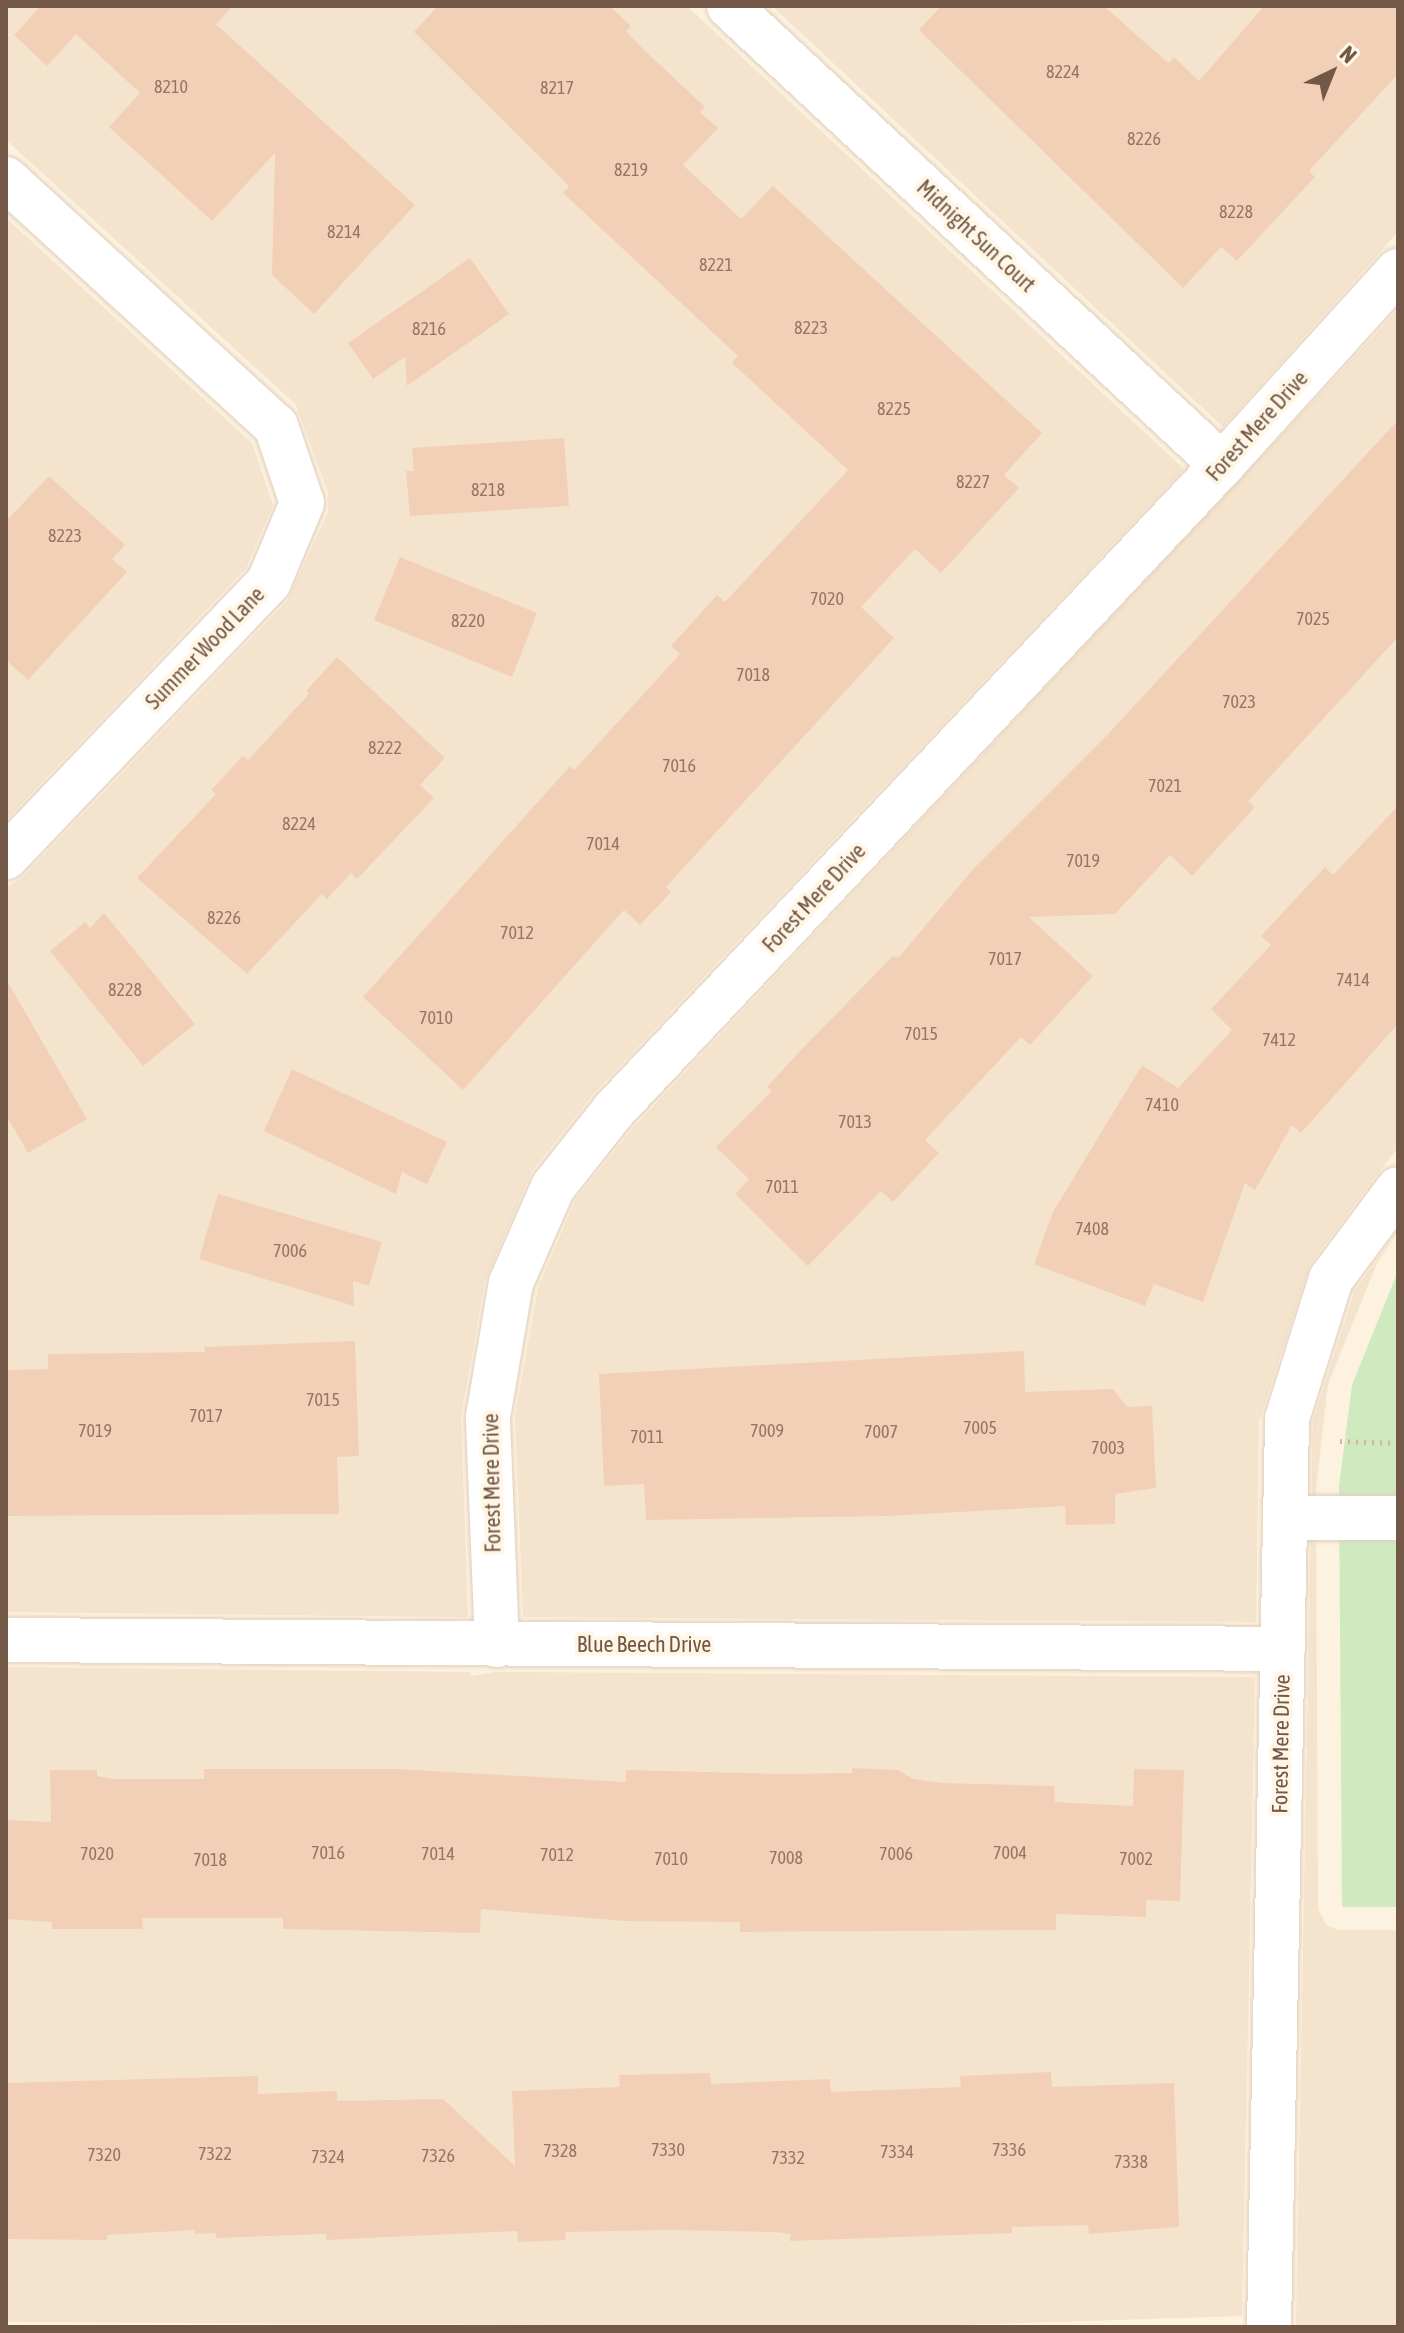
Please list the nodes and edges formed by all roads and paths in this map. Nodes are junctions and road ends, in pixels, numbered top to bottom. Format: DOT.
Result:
graph roads {
  1 [pos="729,6"];
  2 [pos="6,179"];
  3 [pos="1398,271"];
  4 [pos="1222,465"];
  5 [pos="6,857"];
  6 [pos="1398,1189"];
  7 [pos="1340,1441"];
  8 [pos="1398,1443"];
  9 [pos="1285,1518"];
  10 [pos="1398,1518"];
  11 [pos="6,1640"];
  12 [pos="497,1645"];
  13 [pos="1283,1649"];
  14 [pos="1269,2327"];
  1 -- 4 [label="street, Midnight Sun Court"];
  2 -- 5 [label="street, Summer Wood Lane"];
  3 -- 4 [label="street, Forest Mere Drive"];
  4 -- 12 [label="street, Forest Mere Drive"];
  6 -- 9 [label="street, Forest Mere Drive"];
  7 -- 8 [label="path"];
  9 -- 10 [label="street"];
  9 -- 13 [label="street, Forest Mere Drive"];
  11 -- 12 [label="street, Blue Beech Drive"];
  12 -- 13 [label="street, Blue Beech Drive"];
  13 -- 14 [label="street, Forest Mere Drive"];
}
